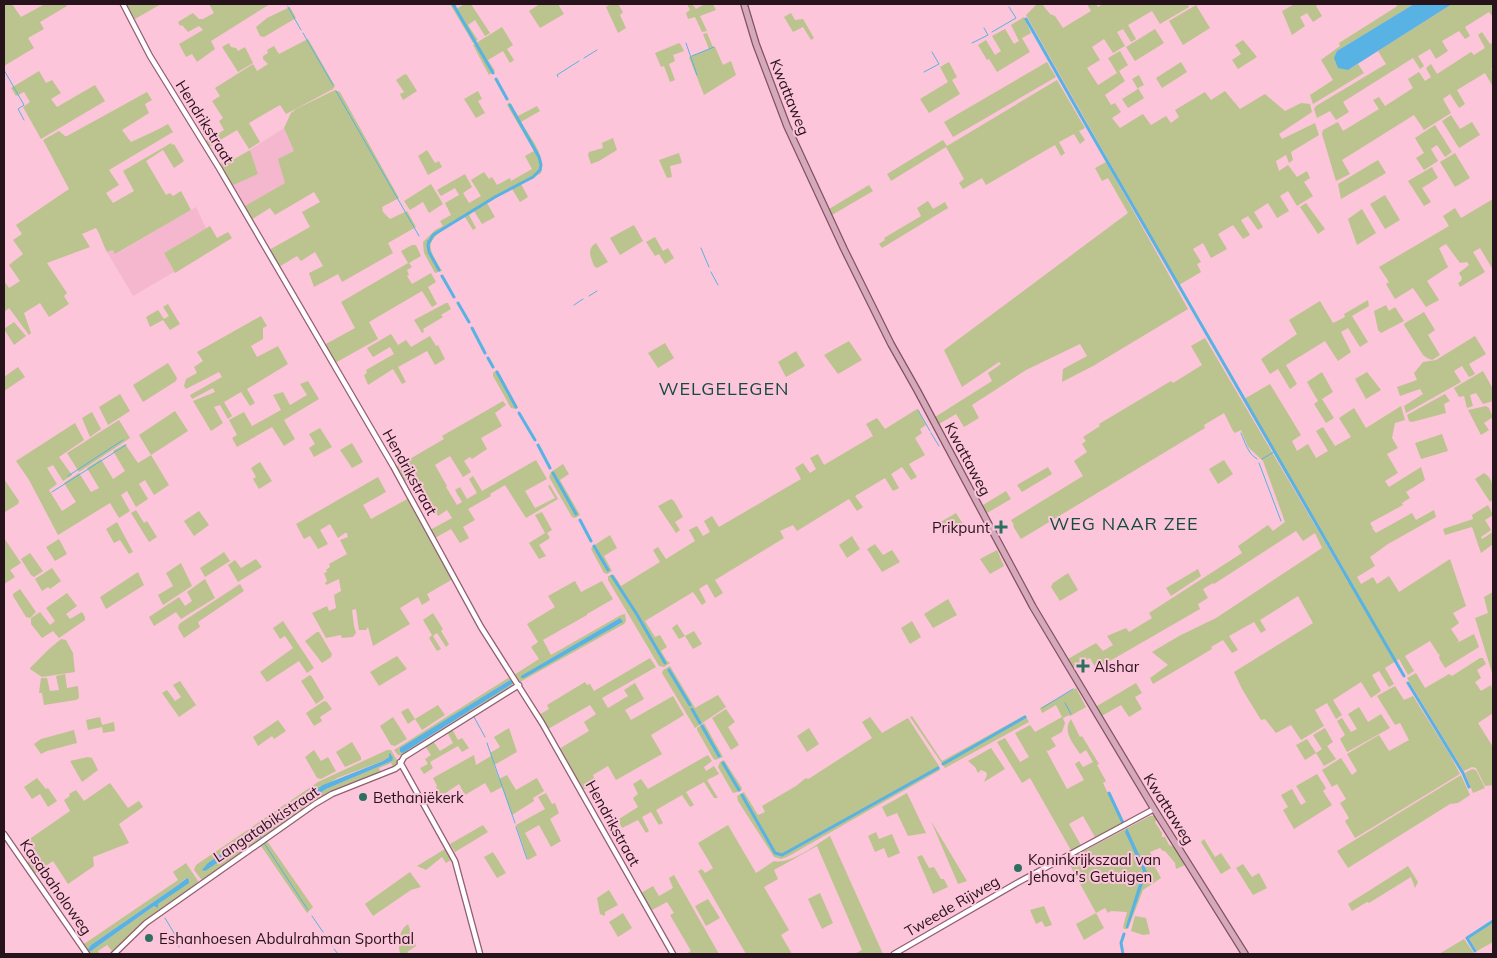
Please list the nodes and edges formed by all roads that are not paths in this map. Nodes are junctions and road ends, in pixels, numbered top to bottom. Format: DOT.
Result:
graph roads {
  1 [pos="123,4"];
  2 [pos="744,4"];
  3 [pos="519,684"];
  4 [pos="400,762"];
  5 [pos="1154,809"];
  6 [pos="4,834"];
  7 [pos="87,954"];
  8 [pos="114,954"];
  9 [pos="480,954"];
  10 [pos="673,954"];
  11 [pos="894,954"];
  12 [pos="1245,954"];
  1 -- 3 [label="street, Hendrikstraat"];
  2 -- 5 [label="main road, Kwattaweg"];
  3 -- 4 [label="street, Langatabikistraat"];
  3 -- 10 [label="street, Hendrikstraat"];
  4 -- 8 [label="street, Langatabikistraat"];
  4 -- 9 [label="street"];
  5 -- 11 [label="street, Tweede Rijweg"];
  5 -- 12 [label="main road, Kwattaweg"];
  6 -- 7 [label="street, Kasabaholoweg"];
}
